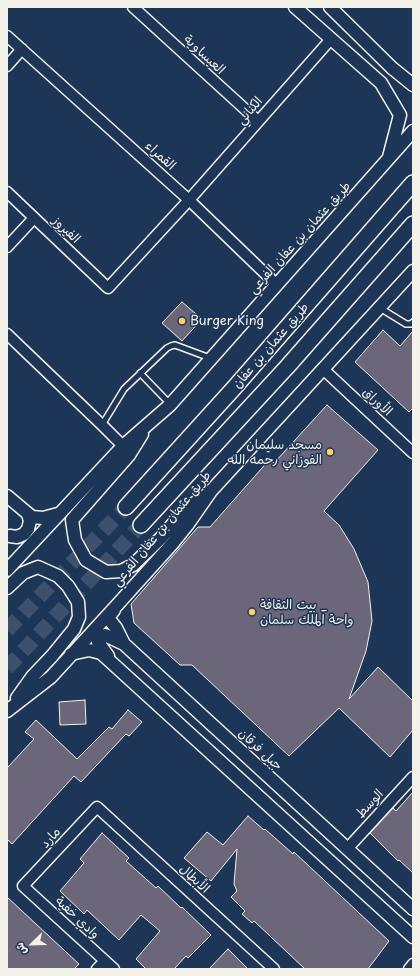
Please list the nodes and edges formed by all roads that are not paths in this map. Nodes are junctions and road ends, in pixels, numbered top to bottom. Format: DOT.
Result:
graph roads {
  1 [pos="133,7"];
  2 [pos="295,7"];
  3 [pos="330,7"];
  4 [pos="7,36"];
  5 [pos="330,39"];
  6 [pos="22,49"];
  7 [pos="7,66"];
  8 [pos="392,68"];
  9 [pos="381,83"];
  10 [pos="413,85"];
  11 [pos="258,121"];
  12 [pos="413,131"];
  13 [pos="389,158"];
  14 [pos="413,183"];
  15 [pos="7,192"];
  16 [pos="189,200"];
  17 [pos="34,218"];
  18 [pos="413,224"];
  19 [pos="7,247"];
  20 [pos="412,275"];
  21 [pos="277,285"];
  22 [pos="108,288"];
  23 [pos="379,308"];
  24 [pos="413,322"];
  25 [pos="7,334"];
  26 [pos="210,359"];
  27 [pos="323,369"];
  28 [pos="140,373"];
  29 [pos="170,405"];
  30 [pos="150,422"];
  31 [pos="102,424"];
  32 [pos="123,446"];
  33 [pos="413,453"];
  34 [pos="211,491"];
  35 [pos="7,496"];
  36 [pos="126,507"];
  37 [pos="28,514"];
  38 [pos="58,514"];
  39 [pos="141,525"];
  40 [pos="8,535"];
  41 [pos="11,565"];
  42 [pos="7,588"];
  43 [pos="118,604"];
  44 [pos="124,644"];
  45 [pos="71,654"];
  46 [pos="114,664"];
  47 [pos="8,710"];
  48 [pos="413,777"];
  49 [pos="97,807"];
  50 [pos="347,849"];
  51 [pos="24,886"];
  52 [pos="413,909"];
  53 [pos="413,937"];
  54 [pos="105,961"];
  55 [pos="413,964"];
  56 [pos="97,969"];
  57 [pos="114,969"];
  58 [pos="274,969"];
  59 [pos="409,969"];
  1 -- 11 [label="street, العيساوية"];
  2 -- 5 [label="street"];
  3 -- 8 [label="street"];
  4 -- 6 [label="street, القمراء"];
  5 -- 9 [label="street"];
  5 -- 11 [label="street, الكناني"];
  6 -- 7 [label="street"];
  6 -- 16 [label="street, القمراء"];
  8 -- 9 [label="street"];
  8 -- 10 [label="street"];
  9 -- 13 [label="street"];
  11 -- 16 [label="street, الكناني"];
  12 -- 13 [label="street, طريق عثمان بن عفان الفرعي"];
  13 -- 21 [label="street, طريق عثمان بن عفان الفرعي"];
  14 -- 36 [label="main road, طريق عثمان بن عفان"];
  15 -- 17 [label="street, الفيروز"];
  16 -- 21 [label="street, القمراء"];
  16 -- 22 [label="street, الكناني"];
  17 -- 19 [label="street"];
  17 -- 22 [label="street, الفيروز"];
  18 -- 39 [label="main road, طريق عثمان بن عفان"];
  20 -- 23 [label="street, طريق عثمان بن عفان الفرعي"];
  21 -- 26 [label="street, طريق عثمان بن عفان الفرعي"];
  23 -- 24 [label="lane"];
  23 -- 27 [label="street, طريق عثمان بن عفان الفرعي"];
  25 -- 31 [label="street"];
  26 -- 28 [label="lane"];
  26 -- 29 [label="street, طريق عثمان بن عفان الفرعي"];
  27 -- 33 [label="street, الأوراق"];
  27 -- 34 [label="street, طريق عثمان بن عفان الفرعي"];
  28 -- 29 [label="lane"];
  28 -- 31 [label="lane"];
  29 -- 30 [label="street, طريق عثمان بن عفان الفرعي"];
  30 -- 32 [label="street, طريق عثمان بن عفان الفرعي"];
  30 -- 34 [label="street"];
  31 -- 32 [label="street"];
  32 -- 38 [label="street, طريق عثمان بن عفان الفرعي"];
  34 -- 43 [label="street, طريق عثمان بن عفان الفرعي"];
  35 -- 37 [label="street"];
  37 -- 38 [label="street"];
  37 -- 40 [label="street"];
  38 -- 41 [label="street, طريق عثمان بن عفان الفرعي"];
  40 -- 41 [label="street"];
  42 -- 47 [label="street"];
  43 -- 44 [label="street, جبل فرقان"];
  43 -- 45 [label="street, طريق عثمان بن عفان الفرعي"];
  44 -- 46 [label="street"];
  44 -- 50 [label="street, جبل فرقان"];
  45 -- 46 [label="street"];
  45 -- 47 [label="street, طريق عثمان بن عفان الفرعي"];
  46 -- 53 [label="street"];
  48 -- 50 [label="street, الوسط"];
  49 -- 51 [label="street, مارد"];
  49 -- 58 [label="street, الأبطال"];
  50 -- 52 [label="street, جبل فرقان"];
  51 -- 54 [label="street, وادي خفية"];
  54 -- 56 [label="street"];
  54 -- 57 [label="street, وادي خفية"];
  55 -- 59 [label="street"];
}
